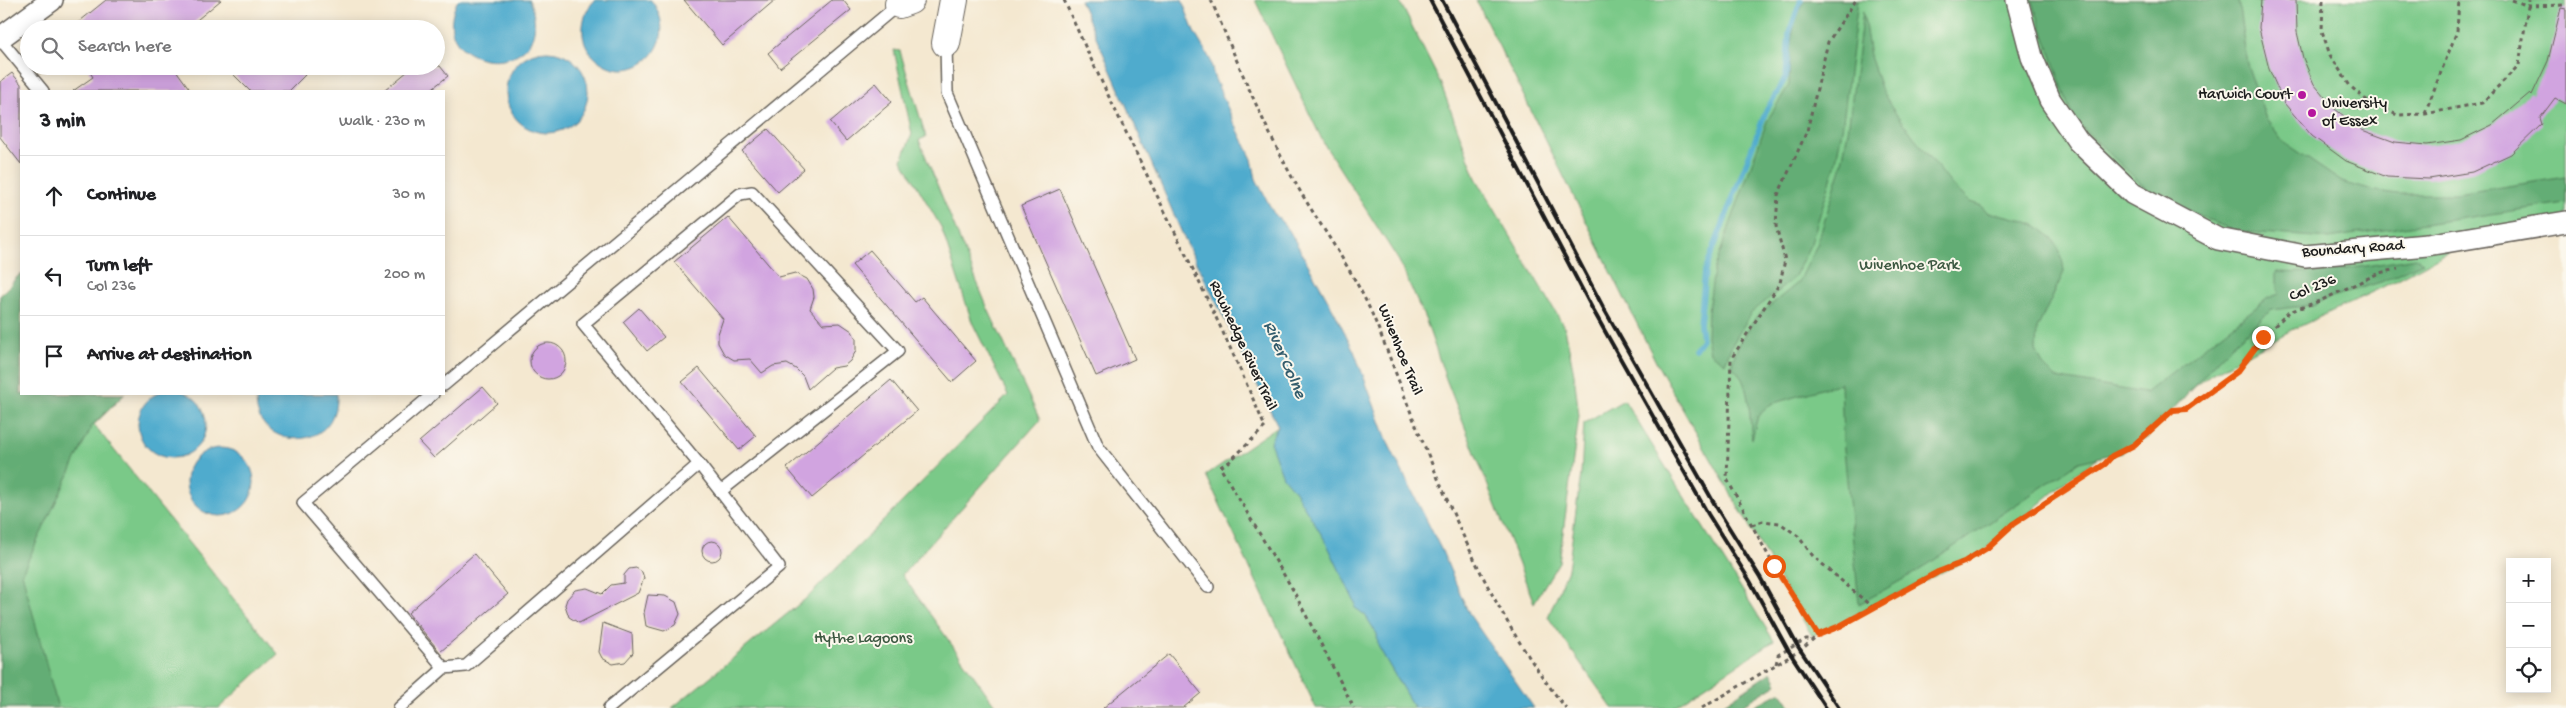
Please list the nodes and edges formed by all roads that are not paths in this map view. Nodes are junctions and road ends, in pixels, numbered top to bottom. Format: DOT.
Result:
graph roads {
  1 [pos="52,0"];
  2 [pos="954,0"];
  3 [pos="2017,0"];
  4 [pos="904,2"];
  5 [pos="25,20"];
  6 [pos="20,23"];
  7 [pos="0,38"];
  8 [pos="946,43"];
  9 [pos="20,63"];
  10 [pos="29,75"];
  11 [pos="41,90"];
  12 [pos="2566,222"];
  13 [pos="445,384"];
  14 [pos="432,395"];
  15 [pos="700,464"];
  16 [pos="721,491"];
  17 [pos="1208,587"];
  18 [pos="444,668"];
  19 [pos="399,708"];
  20 [pos="608,708"];
  1 -- 5 [label="street"];
  2 -- 8 [label="street"];
  3 -- 12 [label="street, Boundary Road"];
  4 -- 13 [label="lane"];
  6 -- 7 [label="street"];
  7 -- 9 [label="lane"];
  8 -- 17 [label="lane"];
  10 -- 11 [label="lane"];
  14 -- 18 [label="lane"];
  15 -- 16 [label="lane"];
  15 -- 16 [label="lane"];
  15 -- 18 [label="lane"];
  16 -- 20 [label="lane"];
  18 -- 19 [label="lane"];
}
